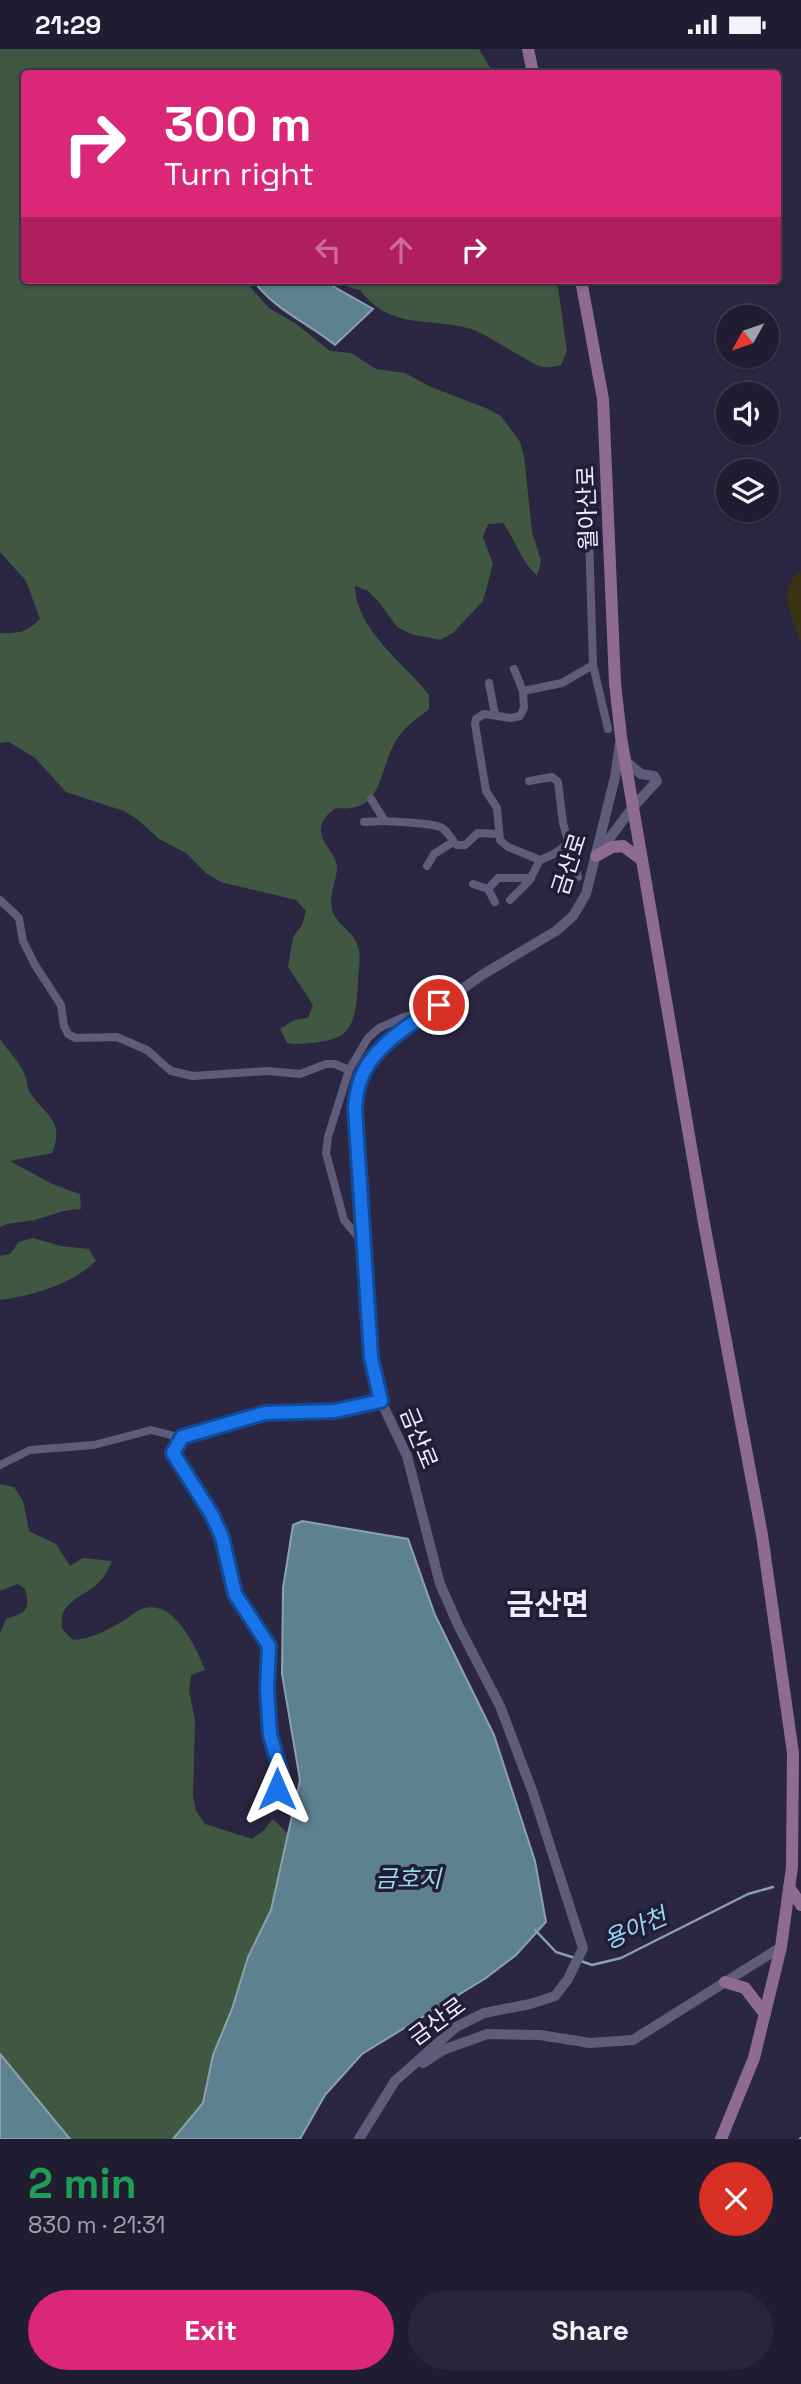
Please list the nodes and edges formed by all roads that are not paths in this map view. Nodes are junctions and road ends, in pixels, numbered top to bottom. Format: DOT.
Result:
graph roads {
  1 [pos="528,49"];
  2 [pos="532,70"];
  3 [pos="583,284"];
  4 [pos="589,535"];
  5 [pos="593,666"];
  6 [pos="514,669"];
  7 [pos="489,683"];
  8 [pos="523,691"];
  9 [pos="495,715"];
  10 [pos="608,729"];
  11 [pos="621,737"];
  12 [pos="625,761"];
  13 [pos="529,781"];
  14 [pos="371,799"];
  15 [pos="633,807"];
  16 [pos="364,821"];
  17 [pos="384,821"];
  18 [pos="498,834"];
  19 [pos="453,842"];
  20 [pos="568,844"];
  21 [pos="596,856"];
  22 [pos="540,860"];
  23 [pos="642,860"];
  24 [pos="427,866"];
  25 [pos="578,877"];
  26 [pos="531,878"];
  27 [pos="474,884"];
  28 [pos="488,889"];
  29 [pos="0,900"];
  30 [pos="510,900"];
  31 [pos="495,902"];
  32 [pos="428,1013"];
  33 [pos="349,1070"];
  34 [pos="363,1243"];
  35 [pos="381,1401"];
  36 [pos="182,1437"];
  37 [pos="0,1465"];
  38 [pos="272,1806"];
  39 [pos="789,1887"];
  40 [pos="801,1905"];
  41 [pos="781,1947"];
  42 [pos="724,1982"];
  43 [pos="765,2014"];
  44 [pos="395,2081"];
  45 [pos="359,2139"];
  46 [pos="721,2139"];
  1 -- 2 [label="main road"];
  3 -- 11 [label="main road, 월아산로"];
  4 -- 5 [label="street"];
  5 -- 8 [label="street"];
  5 -- 10 [label="street"];
  6 -- 8 [label="street"];
  7 -- 9 [label="street"];
  8 -- 9 [label="street"];
  9 -- 18 [label="street"];
  11 -- 12 [label="main road, 월아산로"];
  11 -- 21 [label="street, 금산로"];
  12 -- 15 [label="main road, 월아산로"];
  12 -- 15 [label="street"];
  13 -- 20 [label="street"];
  14 -- 17 [label="street"];
  15 -- 21 [label="street"];
  15 -- 23 [label="main road, 월아산로"];
  16 -- 17 [label="street"];
  17 -- 19 [label="street"];
  18 -- 19 [label="street"];
  18 -- 22 [label="street"];
  19 -- 24 [label="street"];
  20 -- 22 [label="street"];
  20 -- 25 [label="street"];
  21 -- 23 [label="main road"];
  21 -- 32 [label="street, 금산로"];
  22 -- 26 [label="street"];
  23 -- 39 [label="main road, 월아산로"];
  26 -- 28 [label="street"];
  26 -- 30 [label="street"];
  27 -- 28 [label="street"];
  28 -- 31 [label="street"];
  29 -- 33 [label="street"];
  32 -- 33 [label="street"];
  32 -- 34 [label="street, 금산로"];
  33 -- 34 [label="street"];
  34 -- 35 [label="street, 금산로"];
  35 -- 36 [label="street"];
  35 -- 44 [label="street, 금산로"];
  36 -- 37 [label="street"];
  36 -- 38 [label="street"];
  39 -- 40 [label="main road"];
  39 -- 41 [label="main road, 월아산로"];
  41 -- 42 [label="street"];
  41 -- 43 [label="main road, 월아산로"];
  42 -- 43 [label="main road"];
  42 -- 44 [label="street"];
  43 -- 46 [label="main road, 월아산로"];
  44 -- 45 [label="street, 금산로"];
}
